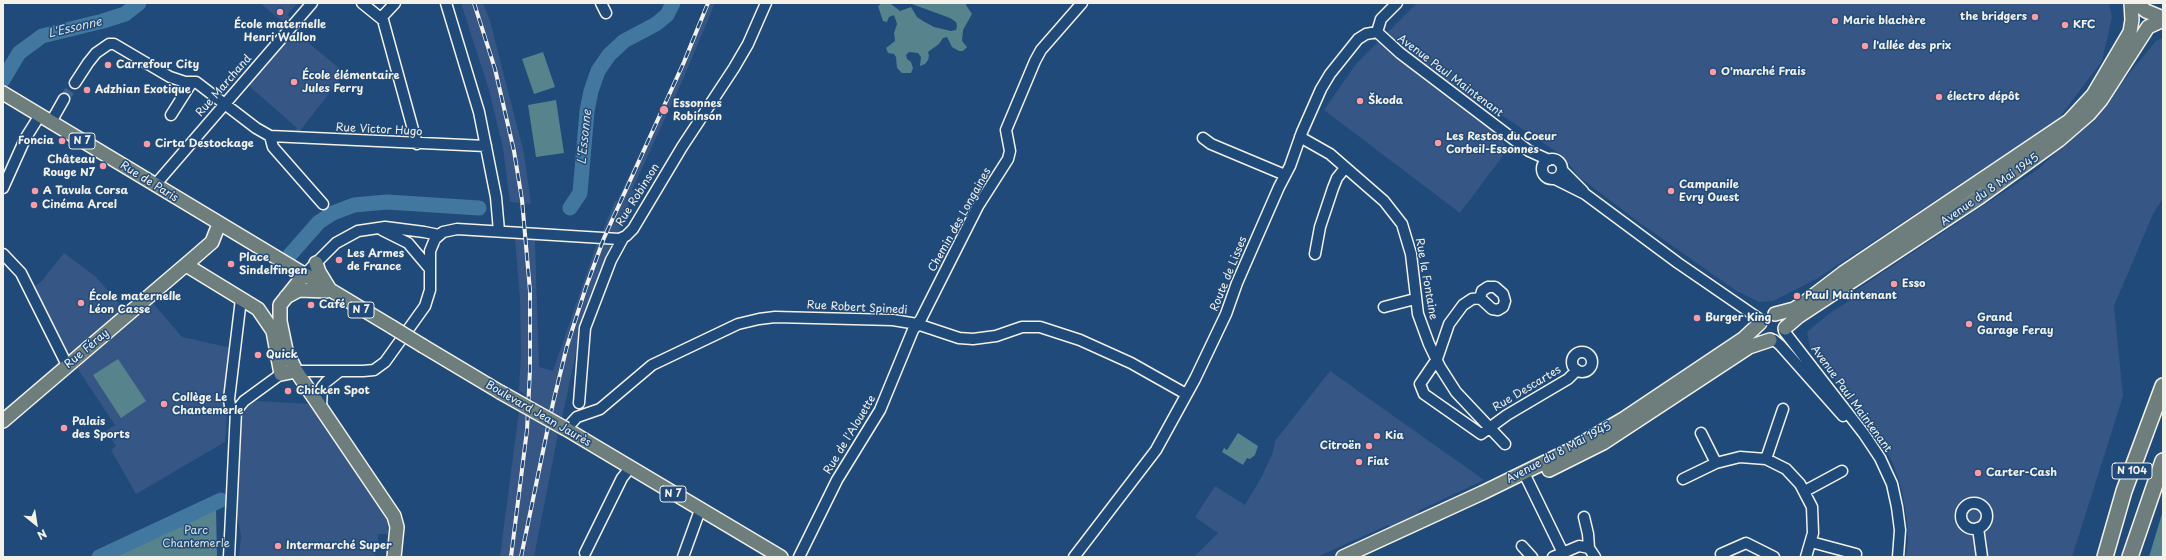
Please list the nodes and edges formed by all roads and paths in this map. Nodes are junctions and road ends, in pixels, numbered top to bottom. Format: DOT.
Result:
graph roads {
  1 [pos="312,3"];
  2 [pos="362,3"];
  3 [pos="395,3"];
  4 [pos="446,3"];
  5 [pos="601,3"];
  6 [pos="766,3"];
  7 [pos="1082,3"];
  8 [pos="1397,3"];
  9 [pos="2131,3"];
  10 [pos="2136,3"];
  11 [pos="606,13"];
  12 [pos="381,18"];
  13 [pos="2163,19"];
  14 [pos="1377,32"];
  15 [pos="192,82"];
  16 [pos="76,83"];
  17 [pos="6,95"];
  18 [pos="64,99"];
  19 [pos="224,104"];
  20 [pos="171,115"];
  21 [pos="45,119"];
  22 [pos="270,136"];
  23 [pos="1300,137"];
  24 [pos="1203,138"];
  25 [pos="417,144"];
  26 [pos="486,146"];
  27 [pos="1546,164"];
  28 [pos="1345,168"];
  29 [pos="1562,170"];
  30 [pos="1285,176"];
  31 [pos="1555,179"];
  32 [pos="155,185"];
  33 [pos="3,188"];
  34 [pos="1586,194"];
  35 [pos="323,204"];
  36 [pos="1949,218"];
  37 [pos="219,224"];
  38 [pos="375,228"];
  39 [pos="499,231"];
  40 [pos="439,235"];
  41 [pos="623,238"];
  42 [pos="3,254"];
  43 [pos="1315,254"];
  44 [pos="1869,256"];
  45 [pos="316,263"];
  46 [pos="186,265"];
  47 [pos="430,269"];
  48 [pos="300,272"];
  49 [pos="331,292"];
  50 [pos="283,298"];
  51 [pos="1480,298"];
  52 [pos="241,299"];
  53 [pos="1415,299"];
  54 [pos="1384,307"];
  55 [pos="258,309"];
  56 [pos="278,312"];
  57 [pos="1775,314"];
  58 [pos="1761,322"];
  59 [pos="917,324"];
  60 [pos="1785,330"];
  61 [pos="1772,340"];
  62 [pos="1436,359"];
  63 [pos="67,365"];
  64 [pos="1576,370"];
  65 [pos="340,371"];
  66 [pos="296,372"];
  67 [pos="281,374"];
  68 [pos="2163,386"];
  69 [pos="1186,394"];
  70 [pos="579,403"];
  71 [pos="321,406"];
  72 [pos="1782,409"];
  73 [pos="236,411"];
  74 [pos="3,421"];
  75 [pos="1489,428"];
  76 [pos="566,429"];
  77 [pos="1701,433"];
  78 [pos="1505,444"];
  79 [pos="1766,460"];
  80 [pos="2163,460"];
  81 [pos="1716,463"];
  82 [pos="630,468"];
  83 [pos="1842,471"];
  84 [pos="1526,477"];
  85 [pos="1683,479"];
  86 [pos="1805,491"];
  87 [pos="700,510"];
  88 [pos="1584,517"];
  89 [pos="1978,528"];
  90 [pos="1811,542"];
  91 [pos="1522,546"];
  92 [pos="1589,548"];
  93 [pos="585,553"];
  94 [pos="1721,554"];
  95 [pos="1856,554"];
  96 [pos="1558,555"];
  97 [pos="229,557"];
  98 [pos="394,557"];
  99 [pos="683,557"];
  100 [pos="781,557"];
  101 [pos="799,557"];
  102 [pos="1074,557"];
  103 [pos="1343,557"];
  104 [pos="1362,557"];
  105 [pos="1532,557"];
  106 [pos="1595,557"];
  107 [pos="1774,557"];
  108 [pos="1806,557"];
  109 [pos="1892,557"];
  110 [pos="1898,557"];
  111 [pos="1982,557"];
  112 [pos="2105,557"];
  113 [pos="2130,557"];
  1 -- 19 [label="street, Rue Marchand"];
  2 -- 12 [label="street"];
  3 -- 12 [label="street"];
  4 -- 26 [label="street"];
  5 -- 11 [label="street"];
  6 -- 41 [label="street, Rue Robinson"];
  7 -- 59 [label="street, Chemin des Longaines"];
  8 -- 14 [label="street"];
  9 -- 44 [label="main road, Avenue du 8 Mai 1945"];
  10 -- 13 [label="main road, Avenue du 8 Mai 1945"];
  12 -- 25 [label="street"];
  13 -- 36 [label="main road, Avenue du 8 Mai 1945"];
  14 -- 23 [label="street, Route de Lisses"];
  14 -- 27 [label="street, Avenue Paul Maintenant"];
  15 -- 16 [label="street"];
  15 -- 19 [label="street"];
  15 -- 20 [label="street"];
  17 -- 21 [label="main road, Rue de Paris / N 7"];
  18 -- 21 [label="street"];
  19 -- 22 [label="street"];
  19 -- 32 [label="street, Rue Marchand"];
  21 -- 32 [label="main road, Rue de Paris / N 7"];
  21 -- 33 [label="street"];
  22 -- 25 [label="street, Rue Victor Hugo"];
  22 -- 35 [label="street"];
  23 -- 28 [label="street, Rue la Fontaine"];
  23 -- 30 [label="street, Route de Lisses"];
  24 -- 30 [label="street"];
  25 -- 26 [label="street, Rue Victor Hugo"];
  26 -- 39 [label="street"];
  27 -- 29 [label="street"];
  27 -- 31 [label="street"];
  28 -- 43 [label="street"];
  28 -- 53 [label="street, Rue la Fontaine"];
  29 -- 31 [label="street"];
  29 -- 34 [label="street"];
  30 -- 69 [label="street, Route de Lisses"];
  31 -- 34 [label="street"];
  32 -- 37 [label="main road, Rue de Paris / N 7"];
  34 -- 58 [label="street"];
  36 -- 44 [label="main road"];
  36 -- 60 [label="main road, Avenue du 8 Mai 1945"];
  37 -- 46 [label="main road, Rue Féray"];
  37 -- 48 [label="main road, Rue de Paris / N 7"];
  38 -- 40 [label="street, Rue Robinson"];
  38 -- 45 [label="street, Rue Robinson"];
  38 -- 47 [label="street"];
  39 -- 40 [label="street, Rue Robinson"];
  39 -- 41 [label="street, Rue Robinson"];
  40 -- 47 [label="street"];
  41 -- 70 [label="street"];
  42 -- 63 [label="street"];
  44 -- 57 [label="main road, Avenue du 8 Mai 1945"];
  45 -- 48 [label="street, Rue Robinson"];
  45 -- 49 [label="main road"];
  46 -- 52 [label="main road"];
  46 -- 63 [label="main road, Rue Féray"];
  47 -- 65 [label="street"];
  48 -- 49 [label="main road, Boulevard Jean Jaurès / N 7"];
  48 -- 50 [label="main road"];
  49 -- 50 [label="main road"];
  49 -- 76 [label="main road, Boulevard Jean Jaurès / N 7, bridge"];
  50 -- 56 [label="main road"];
  51 -- 62 [label="street"];
  52 -- 55 [label="main road"];
  52 -- 73 [label="street"];
  53 -- 54 [label="street"];
  53 -- 62 [label="street, Rue la Fontaine"];
  55 -- 56 [label="main road"];
  55 -- 67 [label="main road"];
  56 -- 66 [label="main road"];
  57 -- 58 [label="main road, Avenue du 8 Mai 1945"];
  57 -- 60 [label="main road"];
  58 -- 61 [label="main road"];
  58 -- 84 [label="main road, Avenue du 8 Mai 1945"];
  59 -- 69 [label="street, Rue Robert Spinedi"];
  59 -- 76 [label="street, Rue Robert Spinedi"];
  59 -- 101 [label="street, Rue de l'Alouette"];
  60 -- 61 [label="main road, Avenue du 8 Mai 1945"];
  60 -- 110 [label="street, Avenue Paul Maintenant"];
  61 -- 84 [label="main road, Avenue du 8 Mai 1945"];
  61 -- 109 [label="street, Avenue Paul Maintenant"];
  62 -- 75 [label="street, Rue la Fontaine"];
  62 -- 75 [label="street"];
  63 -- 74 [label="main road, Rue Féray"];
  64 -- 75 [label="street, Rue Descartes"];
  65 -- 66 [label="street"];
  65 -- 71 [label="street"];
  66 -- 67 [label="main road"];
  66 -- 71 [label="main road"];
  67 -- 73 [label="street"];
  68 -- 112 [label="highway, N 104"];
  69 -- 102 [label="street, Route de Lisses"];
  71 -- 98 [label="main road"];
  72 -- 79 [label="street"];
  73 -- 97 [label="street"];
  75 -- 78 [label="street, Rue la Fontaine"];
  76 -- 82 [label="main road, Boulevard Jean Jaurès / N 7"];
  77 -- 81 [label="street"];
  79 -- 81 [label="street"];
  79 -- 86 [label="street"];
  80 -- 113 [label="highway, N 104"];
  81 -- 85 [label="street"];
  82 -- 87 [label="main road, Boulevard Jean Jaurès / N 7"];
  82 -- 93 [label="street"];
  83 -- 86 [label="street"];
  84 -- 96 [label="street"];
  84 -- 103 [label="main road, Avenue du 8 Mai 1945"];
  84 -- 104 [label="main road, Avenue du 8 Mai 1945"];
  86 -- 90 [label="street"];
  87 -- 99 [label="street"];
  87 -- 100 [label="main road, Boulevard Jean Jaurès / N 7"];
  88 -- 92 [label="street"];
  89 -- 111 [label="street"];
  90 -- 95 [label="street"];
  90 -- 108 [label="street"];
  91 -- 105 [label="street"];
  92 -- 96 [label="street"];
  92 -- 106 [label="street"];
  94 -- 107 [label="street"];
}
